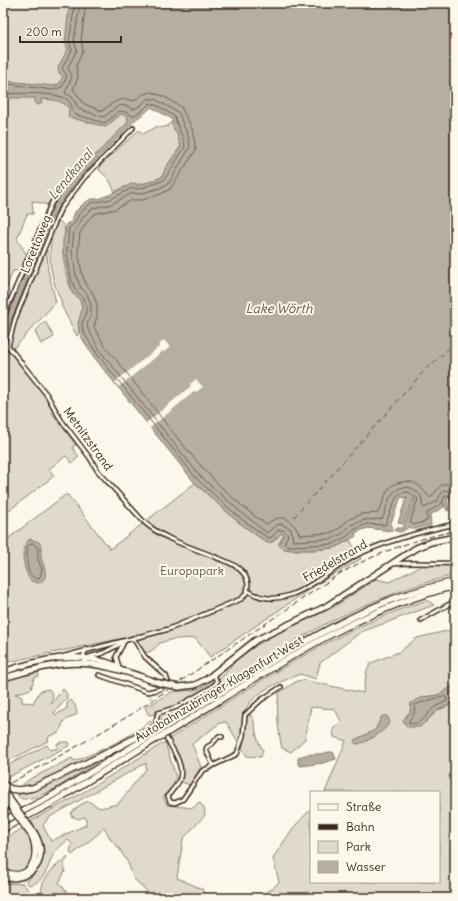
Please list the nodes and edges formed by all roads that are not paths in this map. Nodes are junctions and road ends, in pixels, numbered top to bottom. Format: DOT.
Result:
graph roads {
  1 [pos="133,128"];
  2 [pos="66,182"];
  3 [pos="3,318"];
  4 [pos="7,344"];
  5 [pos="455,524"];
  6 [pos="455,537"];
  7 [pos="455,563"];
  8 [pos="391,564"];
  9 [pos="455,581"];
  10 [pos="455,586"];
  11 [pos="248,590"];
  12 [pos="455,601"];
  13 [pos="421,620"];
  14 [pos="134,638"];
  15 [pos="126,641"];
  16 [pos="86,649"];
  17 [pos="57,658"];
  18 [pos="85,659"];
  19 [pos="119,667"];
  20 [pos="4,671"];
  21 [pos="132,674"];
  22 [pos="99,675"];
  23 [pos="214,675"];
  24 [pos="3,678"];
  25 [pos="281,687"];
  26 [pos="168,726"];
  27 [pos="155,734"];
  28 [pos="222,737"];
  29 [pos="213,765"];
  30 [pos="3,784"];
  31 [pos="3,790"];
  32 [pos="3,796"];
  33 [pos="3,822"];
  34 [pos="13,824"];
  35 [pos="3,829"];
  36 [pos="3,834"];
  37 [pos="33,835"];
  38 [pos="3,871"];
  39 [pos="3,878"];
  1 -- 4 [label="street, Lorettoweg"];
  2 -- 3 [label="street"];
  4 -- 11 [label="street, Metnitzstrand"];
  5 -- 11 [label="street, Friedelstrand"];
  6 -- 8 [label="main road"];
  7 -- 8 [label="street"];
  8 -- 23 [label="main road"];
  9 -- 26 [label="highway, Autobahnzubringer Klagenfurt West"];
  10 -- 26 [label="highway, Autobahnzubringer Klagenfurt West"];
  11 -- 14 [label="street"];
  12 -- 13 [label="street"];
  14 -- 15 [label="street"];
  14 -- 22 [label="street"];
  15 -- 16 [label="street"];
  15 -- 18 [label="street"];
  15 -- 19 [label="street"];
  16 -- 17 [label="street"];
  16 -- 18 [label="street"];
  17 -- 18 [label="main road"];
  17 -- 20 [label="main road"];
  18 -- 19 [label="main road"];
  18 -- 21 [label="main road"];
  18 -- 24 [label="main road"];
  19 -- 21 [label="main road"];
  21 -- 23 [label="main road, bridge"];
  23 -- 29 [label="street"];
  25 -- 29 [label="street"];
  26 -- 27 [label="highway, Autobahnzubringer Klagenfurt West, bridge"];
  26 -- 27 [label="highway, bridge"];
  27 -- 30 [label="highway, bridge"];
  27 -- 33 [label="highway, Autobahnzubringer Klagenfurt West"];
  27 -- 34 [label="highway, Autobahnzubringer Klagenfurt West"];
  28 -- 29 [label="street"];
  31 -- 37 [label="main road, bridge"];
  32 -- 37 [label="highway, bridge"];
  34 -- 35 [label="highway, Autobahnzubringer Klagenfurt West"];
  34 -- 36 [label="highway"];
  37 -- 38 [label="highway"];
  37 -- 39 [label="main road"];
}
